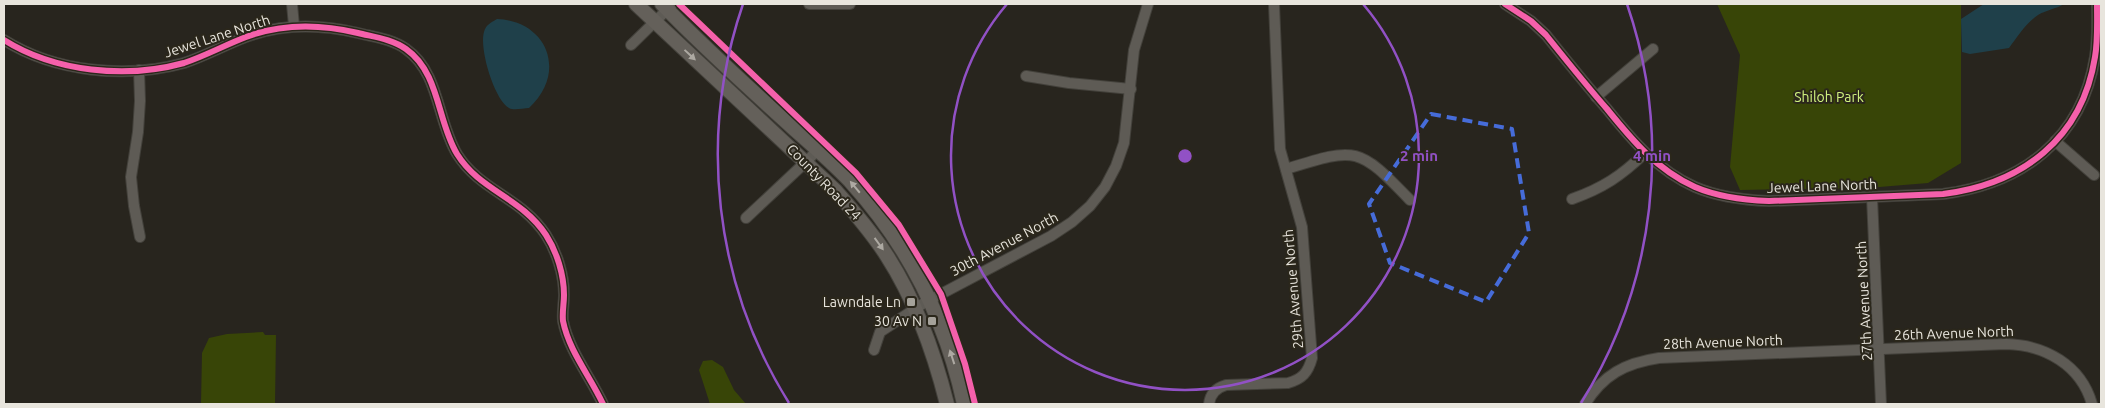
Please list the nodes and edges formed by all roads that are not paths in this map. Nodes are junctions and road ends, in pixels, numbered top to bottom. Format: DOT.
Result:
graph roads {
  1 [pos="292,4"];
  2 [pos="636,4"];
  3 [pos="809,4"];
  4 [pos="850,4"];
  5 [pos="1148,4"];
  6 [pos="1274,4"];
  7 [pos="1505,4"];
  8 [pos="2097,4"];
  9 [pos="667,5"];
  10 [pos="654,22"];
  11 [pos="294,26"];
  12 [pos="4,40"];
  13 [pos="631,45"];
  14 [pos="1653,49"];
  15 [pos="139,70"];
  16 [pos="1026,76"];
  17 [pos="1130,89"];
  18 [pos="1596,97"];
  19 [pos="2055,141"];
  20 [pos="817,150"];
  21 [pos="1645,153"];
  22 [pos="806,162"];
  23 [pos="1286,169"];
  24 [pos="2094,175"];
  25 [pos="1872,197"];
  26 [pos="1572,199"];
  27 [pos="1410,200"];
  28 [pos="746,218"];
  29 [pos="140,236"];
  30 [pos="923,303"];
  31 [pos="1880,349"];
  32 [pos="874,350"];
  33 [pos="603,404"];
  34 [pos="947,404"];
  35 [pos="964,404"];
  36 [pos="1209,404"];
  37 [pos="1585,404"];
  38 [pos="1881,404"];
  39 [pos="2092,404"];
  1 -- 11 [label="street"];
  2 -- 10 [label="street, County Road 24"];
  3 -- 4 [label="street"];
  5 -- 17 [label="street, 30th Avenue North"];
  6 -- 23 [label="street, 29th Avenue North"];
  7 -- 18 [label="street, Jewel Lane North"];
  8 -- 19 [label="street, Jewel Lane North"];
  9 -- 10 [label="street"];
  9 -- 20 [label="street, County Road 24"];
  10 -- 13 [label="street"];
  10 -- 22 [label="street, County Road 24, one-way"];
  11 -- 15 [label="street, Jewel Lane North"];
  11 -- 33 [label="street, Jewel Lane North"];
  12 -- 15 [label="street, Jewel Lane North"];
  14 -- 18 [label="street"];
  15 -- 29 [label="street"];
  16 -- 17 [label="street"];
  17 -- 30 [label="street, 30th Avenue North"];
  18 -- 21 [label="street, Jewel Lane North"];
  19 -- 24 [label="street"];
  19 -- 25 [label="street, Jewel Lane North"];
  20 -- 22 [label="street"];
  30 -- 20 [label="street, County Road 24, one-way"];
  21 -- 25 [label="street, Jewel Lane North"];
  21 -- 26 [label="street"];
  22 -- 28 [label="street"];
  22 -- 30 [label="street, County Road 24, one-way"];
  23 -- 27 [label="street"];
  23 -- 36 [label="street, 29th Avenue North"];
  25 -- 31 [label="street, 27th Avenue North"];
  30 -- 32 [label="street, 30th Avenue North"];
  30 -- 34 [label="street, County Road 24"];
  35 -- 30 [label="street, County Road 24, one-way"];
  31 -- 37 [label="street, 28th Avenue North"];
  31 -- 38 [label="street, 27th Avenue North"];
  31 -- 39 [label="street, 26th Avenue North"];
}
